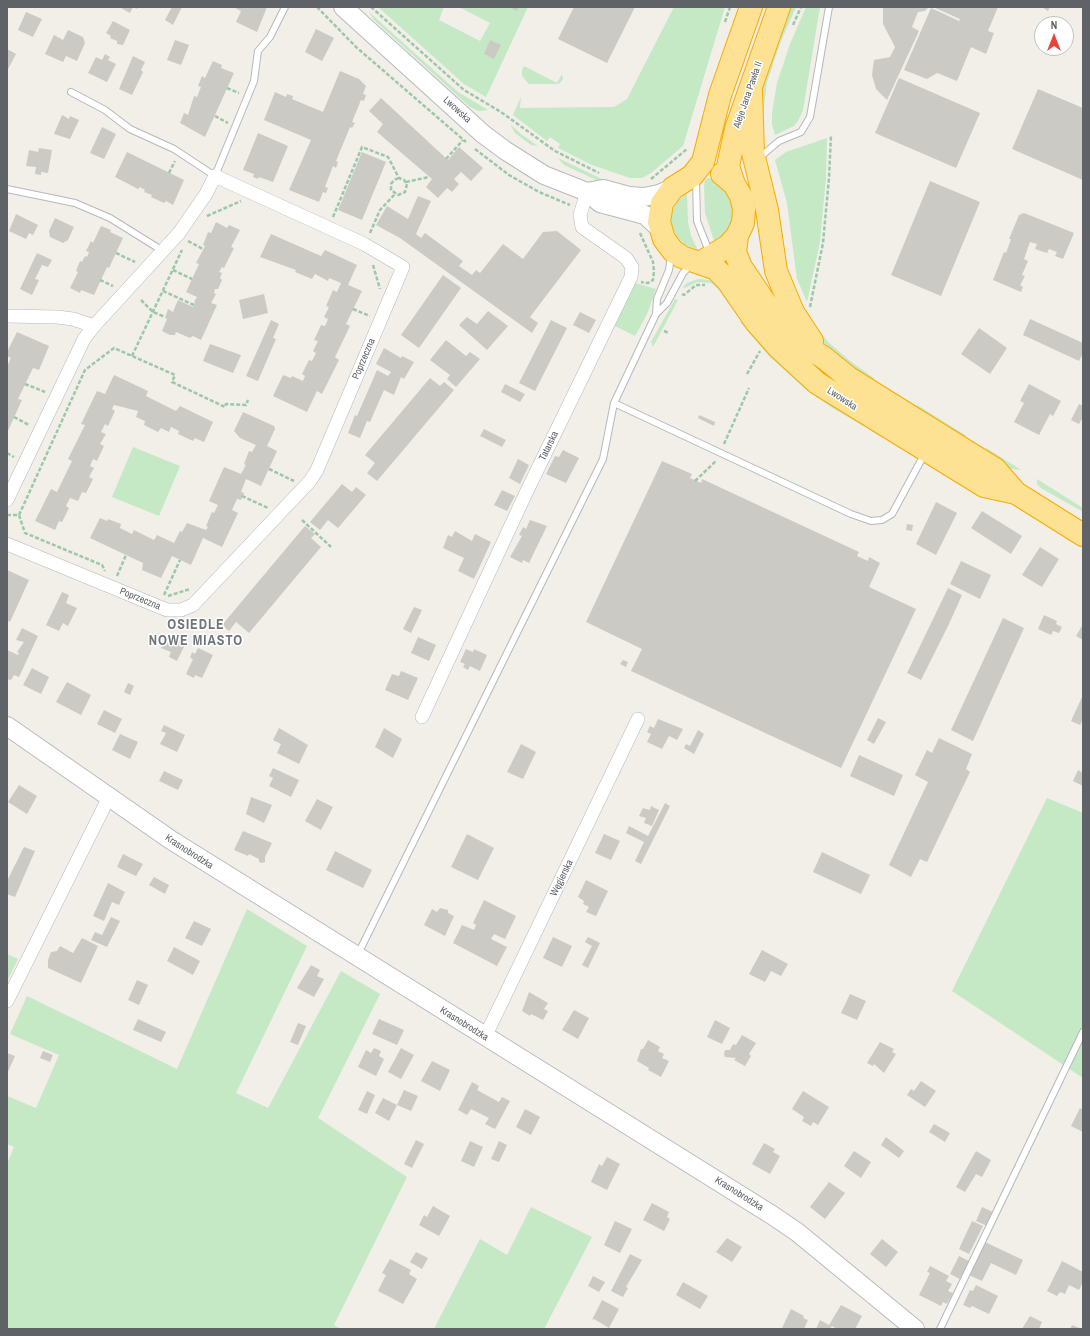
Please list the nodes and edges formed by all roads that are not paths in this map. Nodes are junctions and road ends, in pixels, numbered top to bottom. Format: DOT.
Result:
graph roads {
  1 [pos="285,7"];
  2 [pos="751,7"];
  3 [pos="779,7"];
  4 [pos="829,7"];
  5 [pos="350,9"];
  6 [pos="751,90"];
  7 [pos="71,92"];
  8 [pos="755,165"];
  9 [pos="696,172"];
  10 [pos="215,176"];
  11 [pos="734,184"];
  12 [pos="673,188"];
  13 [pos="7,190"];
  14 [pos="587,192"];
  15 [pos="737,236"];
  16 [pos="665,238"];
  17 [pos="163,251"];
  18 [pos="707,267"];
  19 [pos="656,314"];
  20 [pos="7,316"];
  21 [pos="94,326"];
  22 [pos="823,357"];
  23 [pos="614,403"];
  24 [pos="926,450"];
  25 [pos="1016,493"];
  26 [pos="7,500"];
  27 [pos="1083,535"];
  28 [pos="7,544"];
  29 [pos="422,717"];
  30 [pos="638,719"];
  31 [pos="7,726"];
  32 [pos="109,797"];
  33 [pos="357,958"];
  34 [pos="7,1001"];
  35 [pos="1083,1032"];
  36 [pos="485,1037"];
  37 [pos="915,1329"];
  38 [pos="940,1329"];
  1 -- 10 [label="lane"];
  2 -- 9 [label="highway"];
  3 -- 6 [label="highway, Aleje Jana Pawła II"];
  4 -- 8 [label="lane"];
  5 -- 14 [label="street, Lwowska"];
  6 -- 8 [label="highway"];
  6 -- 11 [label="highway, Aleje Jana Pawła II"];
  7 -- 10 [label="lane"];
  8 -- 22 [label="highway"];
  9 -- 11 [label="highway"];
  9 -- 12 [label="highway"];
  9 -- 18 [label="lane"];
  10 -- 17 [label="street"];
  10 -- 28 [label="street, Poprzeczna"];
  11 -- 15 [label="highway, Aleje Jana Pawła II"];
  12 -- 14 [label="street, Lwowska"];
  12 -- 16 [label="highway"];
  13 -- 17 [label="lane"];
  14 -- 16 [label="street, Lwowska"];
  14 -- 29 [label="street, Tatarska"];
  15 -- 18 [label="highway"];
  15 -- 22 [label="highway, Lwowska"];
  16 -- 18 [label="highway"];
  16 -- 19 [label="lane"];
  17 -- 21 [label="street"];
  18 -- 19 [label="lane"];
  18 -- 24 [label="highway, Lwowska"];
  19 -- 23 [label="lane"];
  20 -- 21 [label="street"];
  21 -- 26 [label="street"];
  22 -- 25 [label="highway, Lwowska"];
  23 -- 24 [label="lane"];
  23 -- 33 [label="lane"];
  24 -- 25 [label="highway, Lwowska"];
  25 -- 27 [label="highway, Lwowska"];
  30 -- 36 [label="street, Węgierska"];
  31 -- 32 [label="street, Krasnobrodzka"];
  32 -- 33 [label="street, Krasnobrodzka"];
  32 -- 34 [label="street"];
  33 -- 36 [label="street, Krasnobrodzka"];
  35 -- 38 [label="lane"];
  36 -- 37 [label="street, Krasnobrodzka"];
}
